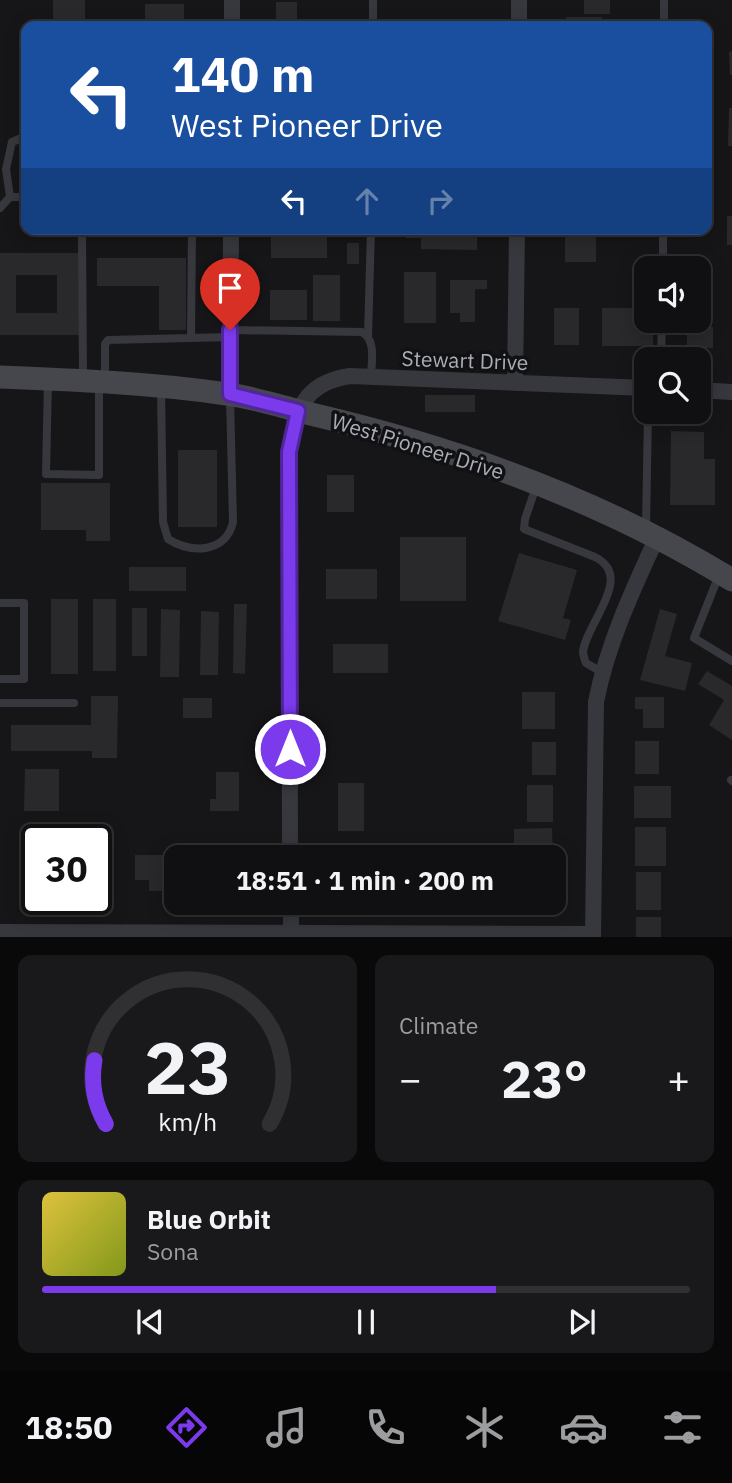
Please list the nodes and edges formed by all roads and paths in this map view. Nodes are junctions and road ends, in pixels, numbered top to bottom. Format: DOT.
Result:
graph roads {
  1 [pos="232,0"];
  2 [pos="373,0"];
  3 [pos="519,0"];
  4 [pos="664,0"];
  5 [pos="232,21"];
  6 [pos="373,21"];
  7 [pos="519,21"];
  8 [pos="664,21"];
  9 [pos="21,138"];
  10 [pos="10,197"];
  11 [pos="21,197"];
  12 [pos="0,208"];
  13 [pos="83,235"];
  14 [pos="192,235"];
  15 [pos="231,235"];
  16 [pos="371,235"];
  17 [pos="517,235"];
  18 [pos="663,235"];
  19 [pos="663,256"];
  20 [pos="230,333"];
  21 [pos="368,336"];
  22 [pos="191,338"];
  23 [pos="0,377"];
  24 [pos="371,378"];
  25 [pos="48,379"];
  26 [pos="96,382"];
  27 [pos="515,383"];
  28 [pos="161,386"];
  29 [pos="634,388"];
  30 [pos="711,391"];
  31 [pos="732,392"];
  32 [pos="230,394"];
  33 [pos="298,411"];
  34 [pos="648,424"];
  35 [pos="537,484"];
  36 [pos="652,534"];
  37 [pos="726,576"];
  38 [pos="0,603"];
  39 [pos="732,661"];
  40 [pos="603,673"];
  41 [pos="0,680"];
  42 [pos="0,703"];
  43 [pos="74,703"];
  44 [pos="290,845"];
  45 [pos="291,915"];
  46 [pos="0,932"];
  47 [pos="291,935"];
  48 [pos="593,936"];
  1 -- 5 [label="street"];
  2 -- 6 [label="lane"];
  3 -- 7 [label="street"];
  4 -- 8 [label="lane"];
  9 -- 10 [label="lane"];
  10 -- 11 [label="lane"];
  10 -- 12 [label="lane"];
  13 -- 26 [label="lane"];
  14 -- 22 [label="lane"];
  15 -- 20 [label="street"];
  16 -- 21 [label="lane"];
  17 -- 27 [label="street"];
  18 -- 19 [label="lane"];
  20 -- 21 [label="lane"];
  20 -- 22 [label="lane"];
  20 -- 32 [label="street"];
  21 -- 24 [label="lane"];
  22 -- 26 [label="lane"];
  23 -- 25 [label="main road, West Pioneer Drive"];
  24 -- 27 [label="street, Stewart Drive"];
  24 -- 33 [label="street, Stewart Drive"];
  25 -- 26 [label="main road, West Pioneer Drive"];
  25 -- 26 [label="lane"];
  26 -- 28 [label="main road, West Pioneer Drive"];
  27 -- 29 [label="street, Stewart Drive"];
  28 -- 32 [label="main road, West Pioneer Drive"];
  28 -- 32 [label="lane"];
  30 -- 31 [label="street"];
  32 -- 33 [label="main road, West Pioneer Drive"];
  33 -- 35 [label="main road, West Pioneer Drive"];
  33 -- 44 [label="street"];
  34 -- 36 [label="lane"];
  35 -- 36 [label="main road, West Pioneer Drive"];
  35 -- 40 [label="lane"];
  36 -- 37 [label="main road, West Pioneer Drive"];
  36 -- 40 [label="street"];
  37 -- 39 [label="lane"];
  38 -- 41 [label="lane"];
  40 -- 48 [label="street"];
  42 -- 43 [label="lane"];
  45 -- 47 [label="street"];
  46 -- 47 [label="street"];
  47 -- 48 [label="street"];
}
